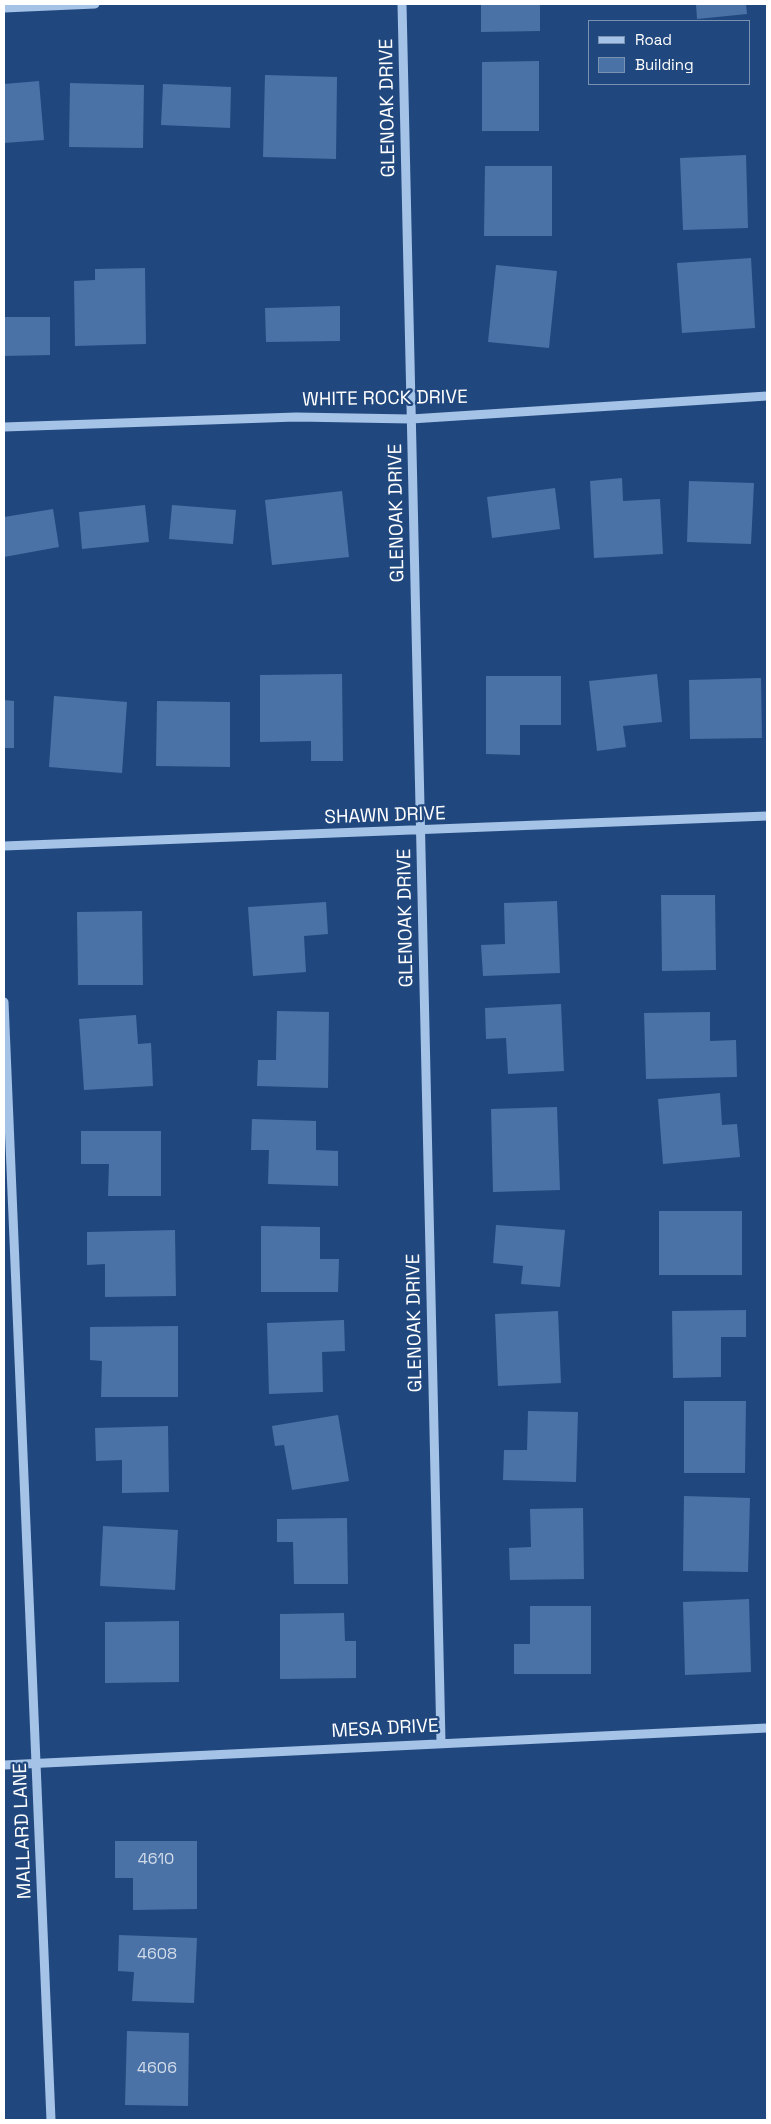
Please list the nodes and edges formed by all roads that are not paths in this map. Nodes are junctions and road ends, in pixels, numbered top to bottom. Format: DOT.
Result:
graph roads {
  1 [pos="95,4"];
  2 [pos="402,4"];
  3 [pos="4,8"];
  4 [pos="767,396"];
  5 [pos="411,418"];
  6 [pos="4,427"];
  7 [pos="767,816"];
  8 [pos="420,831"];
  9 [pos="4,846"];
  10 [pos="4,1002"];
  11 [pos="767,1728"];
  12 [pos="441,1742"];
  13 [pos="36,1763"];
  14 [pos="4,1765"];
  15 [pos="51,2120"];
  1 -- 3 [label="street"];
  2 -- 5 [label="street, GLENOAK DRIVE"];
  4 -- 5 [label="street, WHITE ROCK DRIVE"];
  5 -- 6 [label="street, WHITE ROCK DRIVE"];
  5 -- 8 [label="street, GLENOAK DRIVE"];
  7 -- 8 [label="street, SHAWN DRIVE"];
  8 -- 9 [label="street, SHAWN DRIVE"];
  8 -- 12 [label="street, GLENOAK DRIVE"];
  10 -- 13 [label="street, MALLARD LANE"];
  11 -- 12 [label="street, MESA DRIVE"];
  12 -- 13 [label="street, MESA DRIVE"];
  13 -- 14 [label="street, MESA DRIVE"];
  13 -- 15 [label="street, MALLARD LANE"];
}
